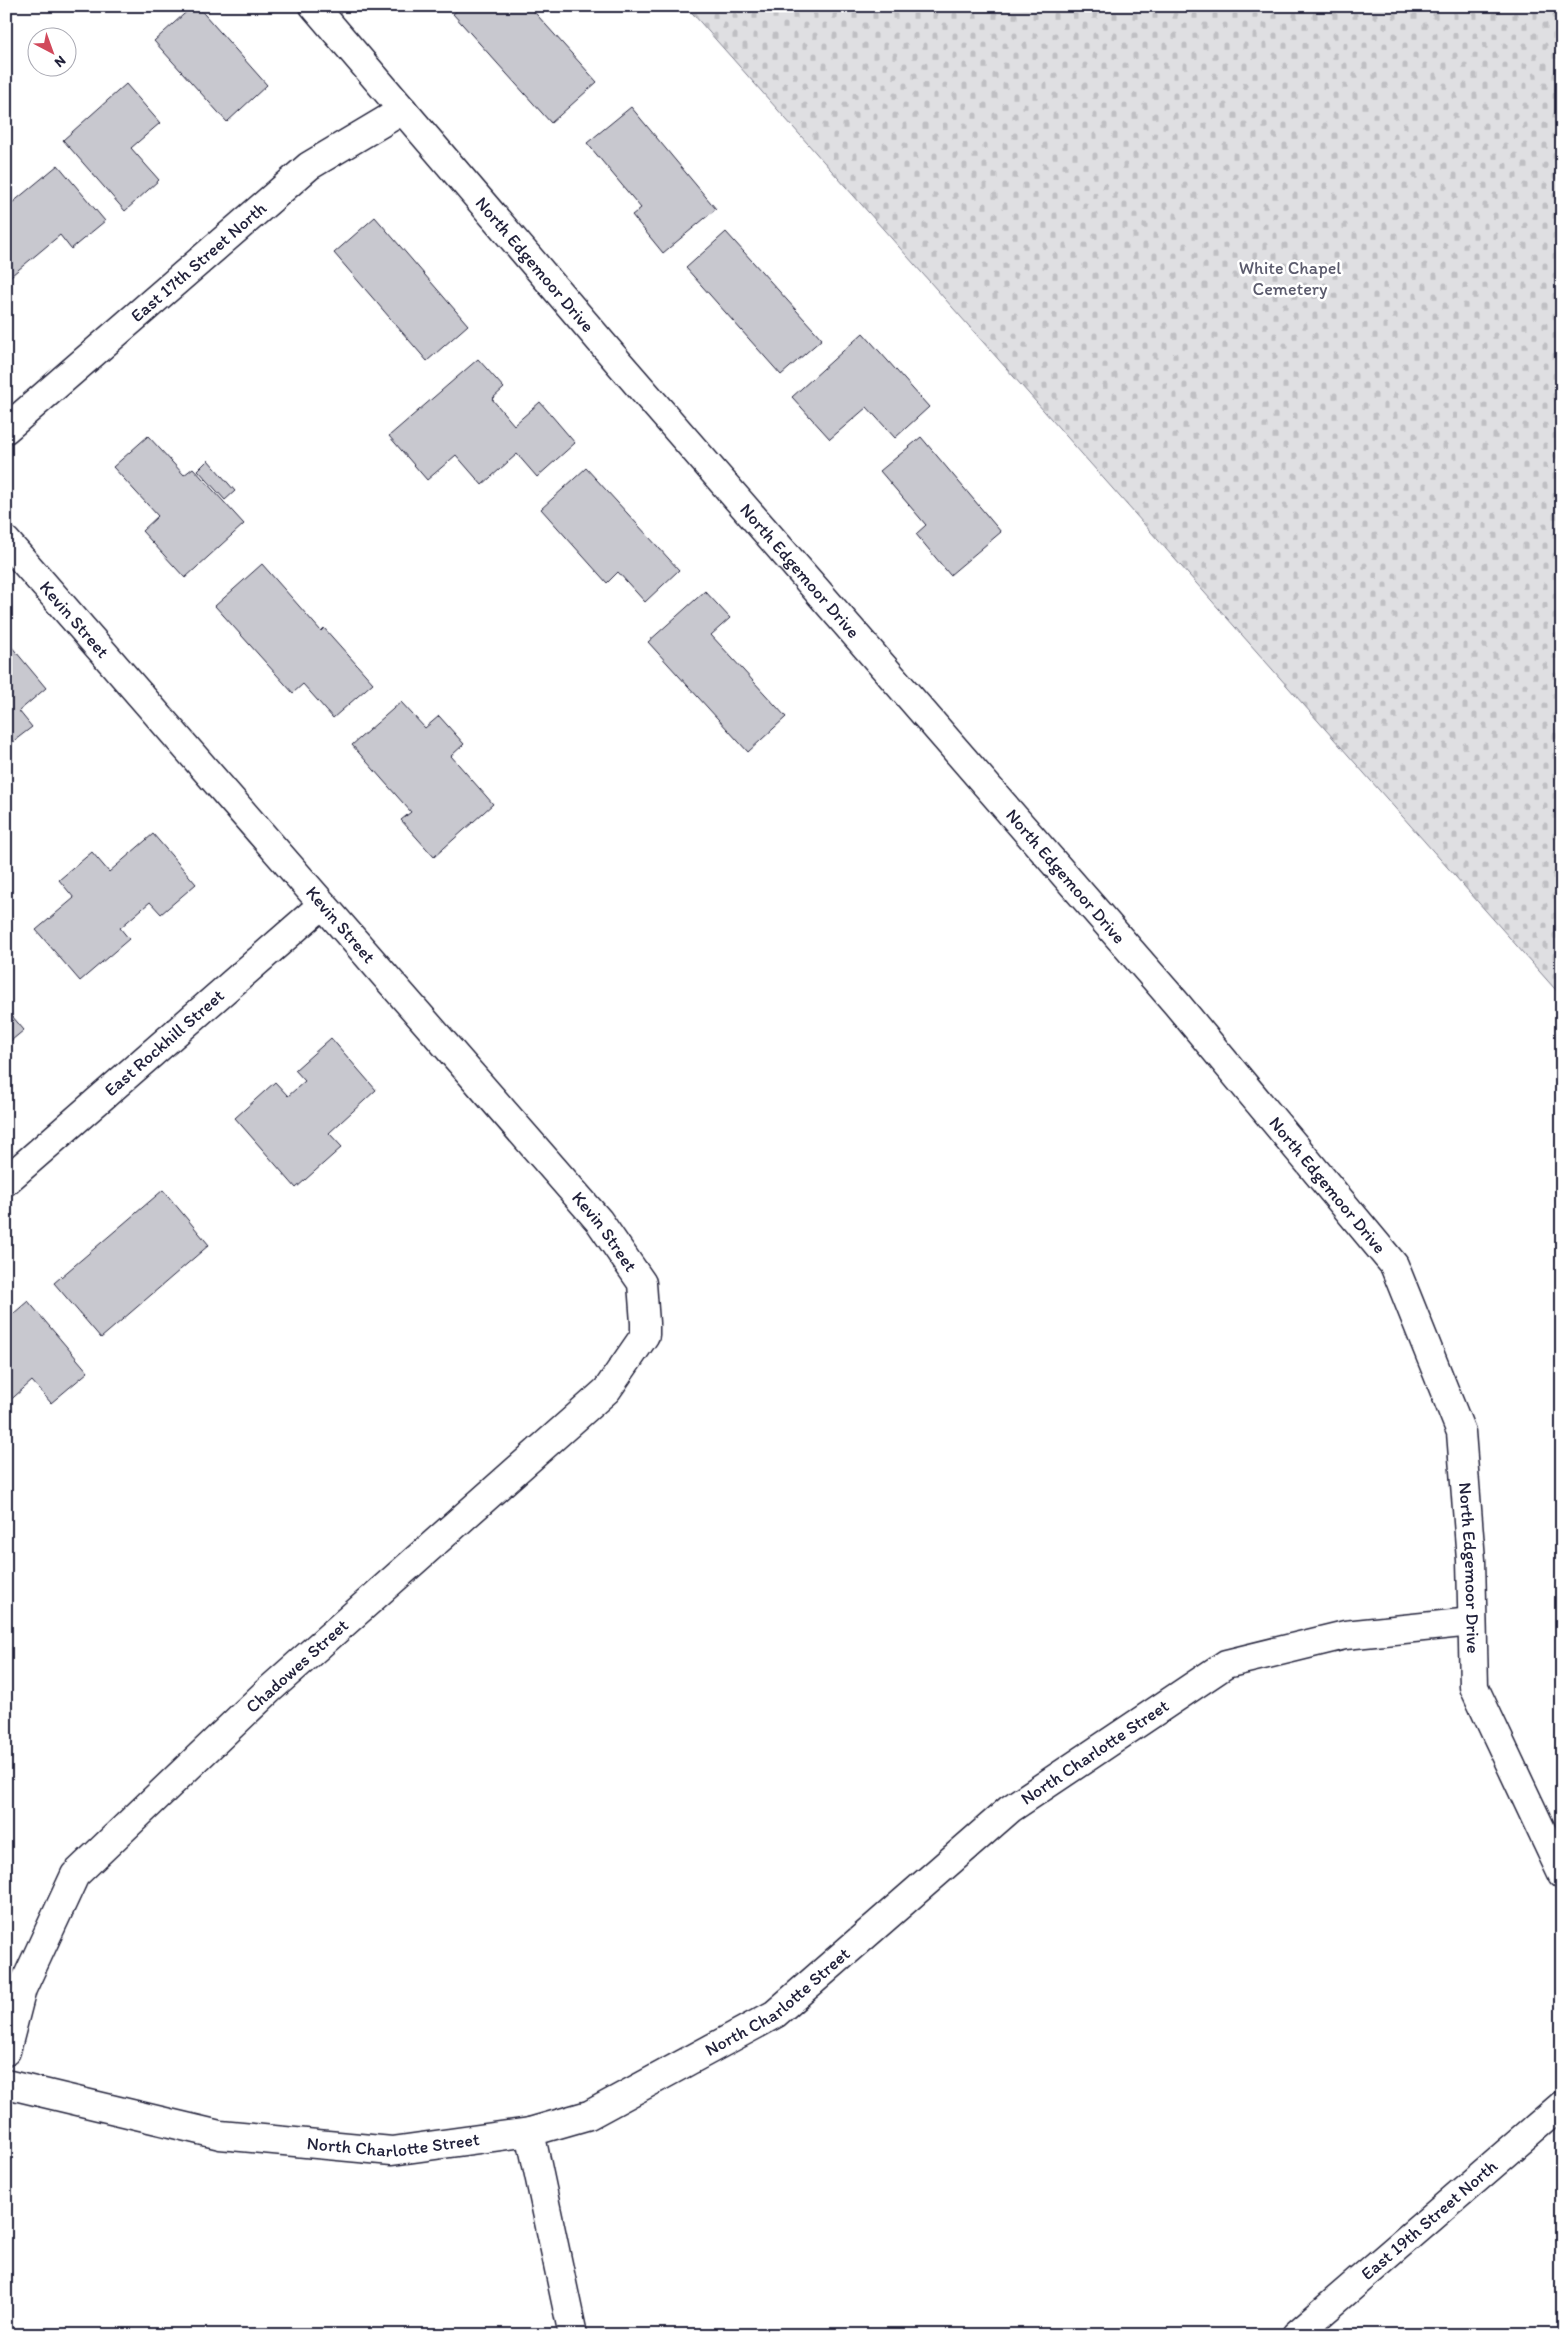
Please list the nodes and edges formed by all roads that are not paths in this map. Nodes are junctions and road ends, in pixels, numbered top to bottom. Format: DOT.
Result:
graph roads {
  1 [pos="314,6"];
  2 [pos="403,110"];
  3 [pos="6,429"];
  4 [pos="6,541"];
  5 [pos="322,905"];
  6 [pos="6,1181"];
  7 [pos="645,1323"];
  8 [pos="1472,1622"];
  9 [pos="1562,1874"];
  10 [pos="6,2051"];
  11 [pos="6,2084"];
  12 [pos="1562,2105"];
  13 [pos="530,2132"];
  14 [pos="572,2335"];
  15 [pos="1296,2335"];
  1 -- 2 [label="street, North Edgemoor Drive"];
  2 -- 3 [label="street, East 17th Street North"];
  2 -- 8 [label="street, North Edgemoor Drive"];
  4 -- 5 [label="street, Kevin Street"];
  5 -- 6 [label="street, East Rockhill Street"];
  5 -- 7 [label="street, Kevin Street"];
  7 -- 10 [label="street, Chadowes Street"];
  8 -- 9 [label="street, North Edgemoor Drive"];
  8 -- 13 [label="street, North Charlotte Street"];
  11 -- 13 [label="street, North Charlotte Street"];
  12 -- 15 [label="street, East 19th Street North"];
  13 -- 14 [label="street"];
}
